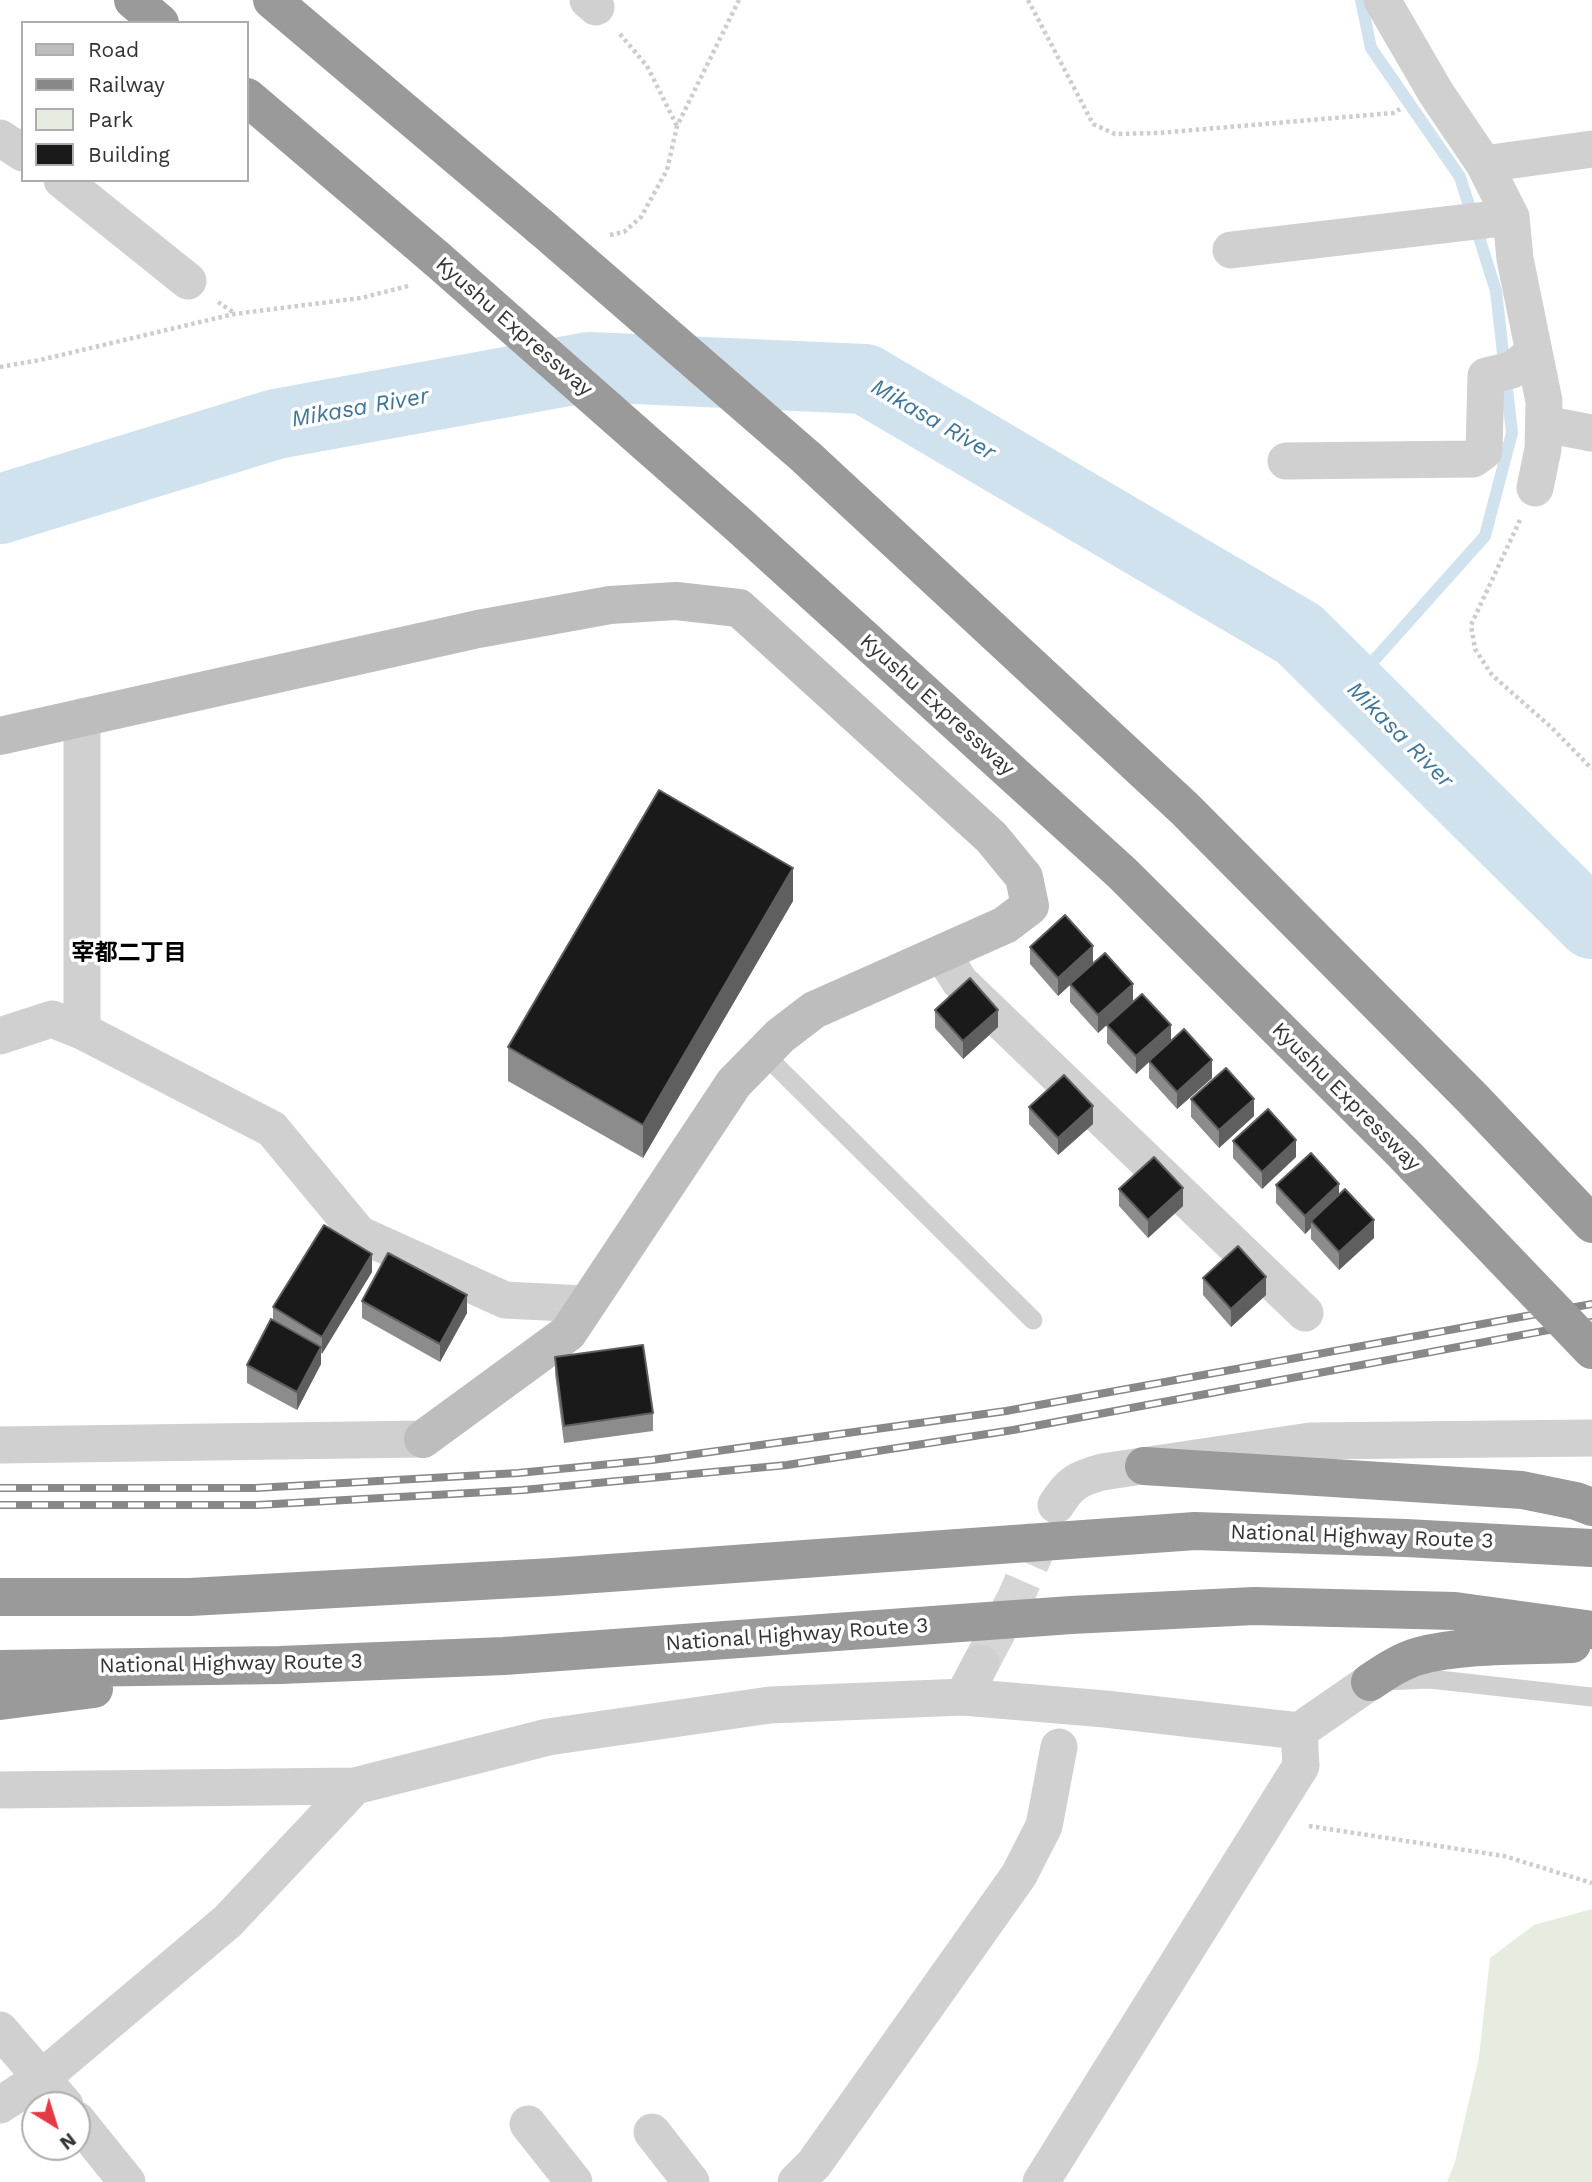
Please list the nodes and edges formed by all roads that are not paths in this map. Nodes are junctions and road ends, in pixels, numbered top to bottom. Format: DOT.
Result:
graph roads {
  1 [pos="133,0"];
  2 [pos="272,0"];
  3 [pos="1382,0"];
  4 [pos="158,21"];
  5 [pos="248,98"];
  6 [pos="0,138"];
  7 [pos="1592,149"];
  8 [pos="21,152"];
  9 [pos="1484,164"];
  10 [pos="64,182"];
  11 [pos="1511,217"];
  12 [pos="1231,250"];
  13 [pos="188,281"];
  14 [pos="1534,352"];
  15 [pos="1544,424"];
  16 [pos="1592,433"];
  17 [pos="1286,461"];
  18 [pos="1535,488"];
  19 [pos="82,717"];
  20 [pos="0,736"];
  21 [pos="942,954"];
  22 [pos="82,1031"];
  23 [pos="0,1036"];
  24 [pos="763,1053"];
  25 [pos="1592,1224"];
  26 [pos="585,1304"];
  27 [pos="1305,1313"];
  28 [pos="1033,1320"];
  29 [pos="1592,1350"];
  30 [pos="1592,1438"];
  31 [pos="423,1439"];
  32 [pos="0,1445"];
  33 [pos="1144,1466"];
  34 [pos="1056,1505"];
  35 [pos="1592,1507"];
  36 [pos="1592,1548"];
  37 [pos="0,1597"];
  38 [pos="1592,1630"];
  39 [pos="1592,1643"];
  40 [pos="981,1663"];
  41 [pos="280,1664"];
  42 [pos="0,1669"];
  43 [pos="1370,1682"];
  44 [pos="963,1697"];
  45 [pos="1592,1697"];
  46 [pos="0,1701"];
  47 [pos="1299,1731"];
  48 [pos="1059,1747"];
  49 [pos="355,1786"];
  50 [pos="0,1790"];
  51 [pos="0,2030"];
  52 [pos="54,2091"];
  53 [pos="21,2100"];
  54 [pos="0,2105"];
  55 [pos="527,2124"];
  56 [pos="652,2132"];
  57 [pos="91,2137"];
  58 [pos="127,2182"];
  59 [pos="574,2182"];
  60 [pos="691,2182"];
  61 [pos="796,2182"];
  62 [pos="1041,2182"];
  1 -- 4 [label="highway"];
  2 -- 25 [label="highway, bridge"];
  3 -- 9 [label="street"];
  5 -- 29 [label="highway, Kyushu Expressway, bridge"];
  6 -- 8 [label="street"];
  7 -- 9 [label="street"];
  9 -- 11 [label="street"];
  10 -- 13 [label="street"];
  11 -- 12 [label="street"];
  11 -- 14 [label="street"];
  14 -- 15 [label="street"];
  14 -- 17 [label="street"];
  15 -- 16 [label="street"];
  15 -- 18 [label="street"];
  19 -- 20 [label="street"];
  19 -- 21 [label="street"];
  19 -- 22 [label="street"];
  21 -- 24 [label="street"];
  21 -- 27 [label="street"];
  22 -- 23 [label="street"];
  22 -- 26 [label="street"];
  24 -- 26 [label="street"];
  24 -- 28 [label="lane"];
  26 -- 31 [label="street"];
  30 -- 33 [label="street"];
  31 -- 32 [label="street"];
  33 -- 34 [label="street"];
  33 -- 35 [label="highway"];
  36 -- 37 [label="highway, National Highway Route 3"];
  38 -- 41 [label="highway, National Highway Route 3"];
  39 -- 43 [label="highway"];
  40 -- 44 [label="street"];
  41 -- 42 [label="highway, National Highway Route 3"];
  41 -- 46 [label="highway"];
  43 -- 45 [label="lane"];
  43 -- 47 [label="street"];
  44 -- 47 [label="street"];
  44 -- 49 [label="street"];
  47 -- 62 [label="street"];
  48 -- 61 [label="street"];
  49 -- 50 [label="street"];
  49 -- 52 [label="street"];
  51 -- 52 [label="street"];
  53 -- 54 [label="street"];
  55 -- 59 [label="street"];
  56 -- 60 [label="street"];
  57 -- 58 [label="street"];
}
